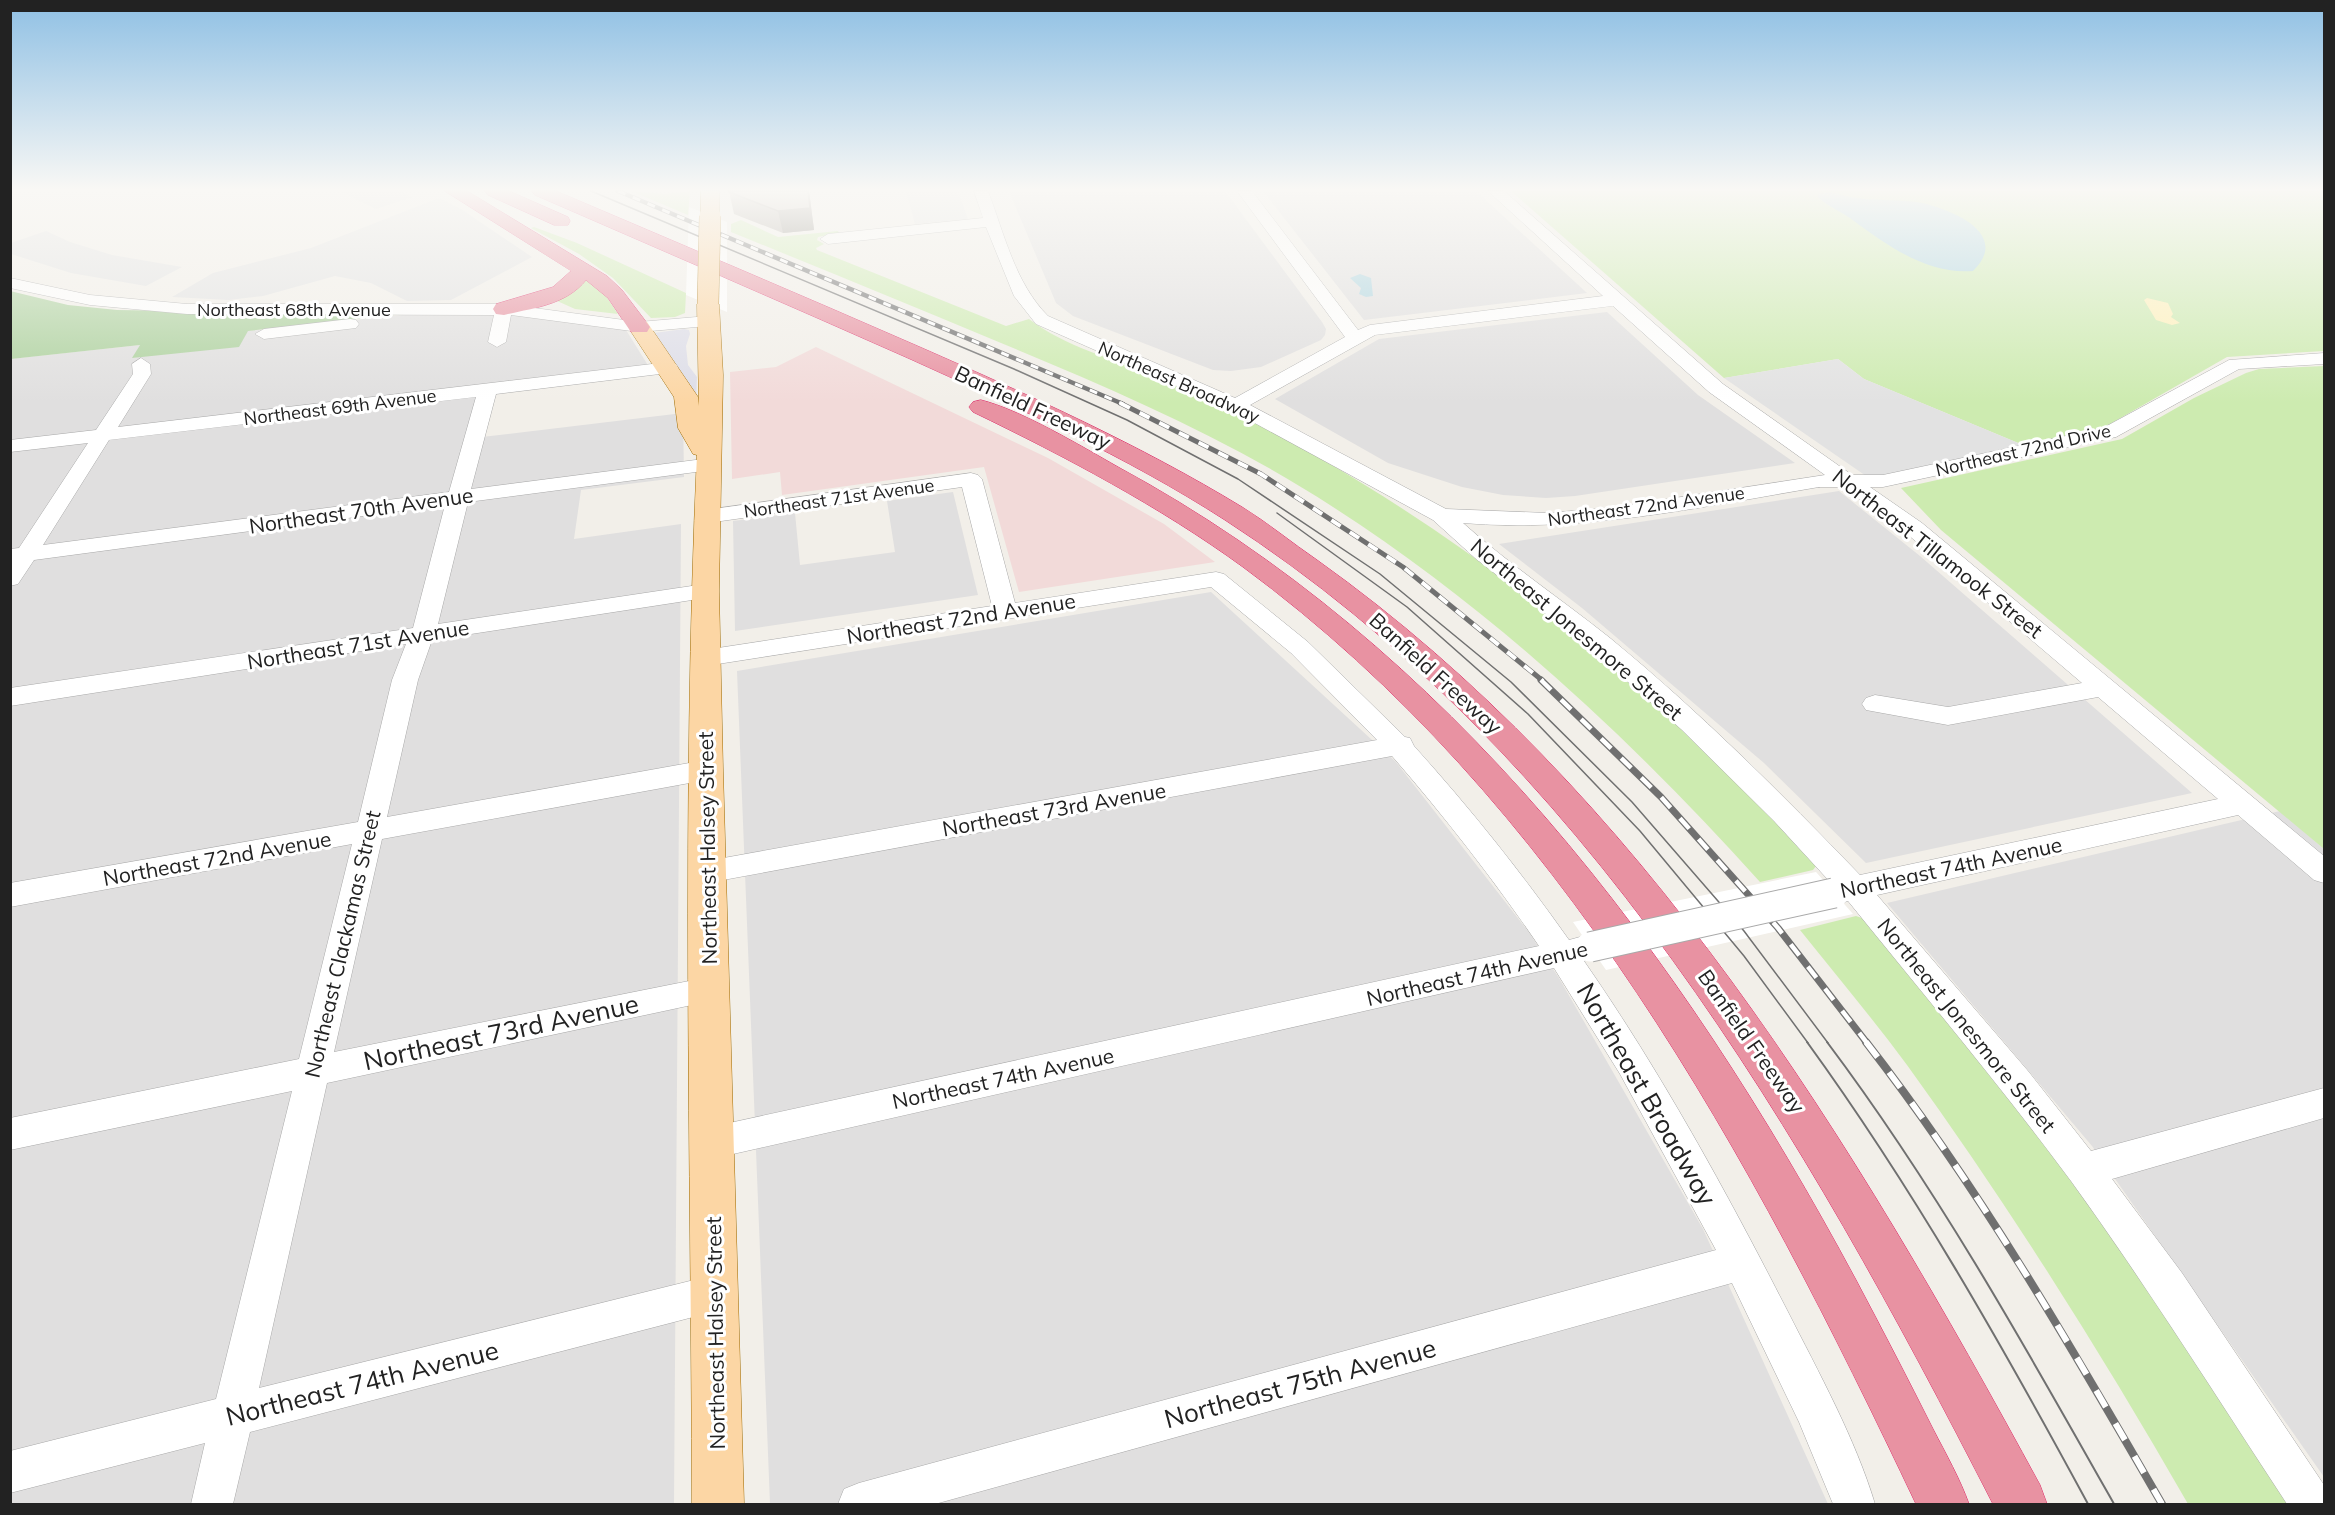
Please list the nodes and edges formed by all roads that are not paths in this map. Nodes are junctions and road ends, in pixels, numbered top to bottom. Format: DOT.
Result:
graph roads {
  1 [pos="572,262"];
  2 [pos="654,262"];
  3 [pos="703,262"];
  4 [pos="709,262"];
  5 [pos="1008,262"];
  6 [pos="1297,262"];
  7 [pos="1574,262"];
  8 [pos="582,268"];
  9 [pos="10,283"];
  10 [pos="1617,300"];
  11 [pos="504,309"];
  12 [pos="436,310"];
  13 [pos="708,313"];
  14 [pos="639,327"];
  15 [pos="264,334"];
  16 [pos="1354,337"];
  17 [pos="496,342"];
  18 [pos="2325,358"];
  19 [pos="141,364"];
  20 [pos="669,368"];
  21 [pos="488,389"];
  22 [pos="1236,405"];
  23 [pos="102,435"];
  24 [pos="10,446"];
  25 [pos="711,464"];
  26 [pos="1850,480"];
  27 [pos="458,496"];
  28 [pos="1441,515"];
  29 [pos="707,516"];
  30 [pos="19,555"];
  31 [pos="10,579"];
  32 [pos="1216,579"];
  33 [pos="705,591"];
  34 [pos="1005,611"];
  35 [pos="422,634"];
  36 [pos="705,658"];
  37 [pos="2104,687"];
  38 [pos="10,697"];
  39 [pos="1875,704"];
  40 [pos="1401,745"];
  41 [pos="706,770"];
  42 [pos="2243,804"];
  43 [pos="368,831"];
  44 [pos="707,872"];
  45 [pos="2325,872"];
  46 [pos="1844,891"];
  47 [pos="10,895"];
  48 [pos="1577,950"];
  49 [pos="709,990"];
  50 [pos="312,1071"];
  51 [pos="2325,1103"];
  52 [pos="10,1134"];
  53 [pos="711,1143"];
  54 [pos="2084,1170"];
  55 [pos="1741,1262"];
  56 [pos="714,1294"];
  57 [pos="232,1417"];
  58 [pos="10,1472"];
  59 [pos="212,1504"];
  60 [pos="718,1504"];
  61 [pos="859,1504"];
  62 [pos="1854,1504"];
  63 [pos="1942,1504"];
  64 [pos="2021,1504"];
  65 [pos="2312,1504"];
  1 -- 8 [label="highway"];
  2 -- 63 [label="highway, Banfield Freeway"];
  3 -- 64 [label="highway, Banfield Freeway"];
  4 -- 13 [label="main road, Northeast Halsey Street, bridge"];
  5 -- 22 [label="street, Northeast Broadway"];
  6 -- 16 [label="street"];
  7 -- 10 [label="street, Northeast Tillamook Street"];
  8 -- 11 [label="highway"];
  8 -- 14 [label="highway"];
  9 -- 12 [label="street, Northeast 68th Avenue"];
  10 -- 16 [label="street"];
  10 -- 26 [label="street, Northeast Tillamook Street"];
  11 -- 12 [label="street, Northeast 68th Avenue"];
  11 -- 14 [label="street, Northeast 68th Avenue"];
  11 -- 17 [label="street"];
  12 -- 15 [label="street, Northeast 68th Avenue"];
  13 -- 14 [label="street, Northeast 68th Avenue"];
  13 -- 25 [label="main road, Northeast Halsey Street"];
  14 -- 20 [label="main road"];
  16 -- 22 [label="street"];
  18 -- 26 [label="street, Northeast 72nd Drive"];
  19 -- 23 [label="street"];
  20 -- 21 [label="street, Northeast 69th Avenue"];
  20 -- 25 [label="main road"];
  21 -- 23 [label="street, Northeast 69th Avenue"];
  21 -- 27 [label="street, Northeast Clackamas Street"];
  22 -- 28 [label="street, Northeast Broadway"];
  23 -- 24 [label="street, Northeast 69th Avenue"];
  23 -- 30 [label="street"];
  25 -- 27 [label="street, Northeast 70th Avenue"];
  25 -- 29 [label="main road, Northeast Halsey Street"];
  26 -- 28 [label="street, Northeast 72nd Avenue"];
  26 -- 37 [label="street, Northeast Tillamook Street"];
  27 -- 30 [label="street, Northeast 70th Avenue"];
  27 -- 35 [label="street, Northeast Clackamas Street"];
  28 -- 46 [label="street, Northeast Jonesmore Street"];
  29 -- 33 [label="main road, Northeast Halsey Street"];
  29 -- 34 [label="street, Northeast 71st Avenue"];
  30 -- 31 [label="street"];
  32 -- 34 [label="street, Northeast 72nd Avenue"];
  32 -- 40 [label="street, Northeast Broadway"];
  33 -- 35 [label="street, Northeast 71st Avenue"];
  33 -- 36 [label="main road, Northeast Halsey Street"];
  34 -- 36 [label="street, Northeast 72nd Avenue"];
  35 -- 38 [label="street, Northeast 71st Avenue"];
  35 -- 43 [label="street, Northeast Clackamas Street"];
  36 -- 41 [label="main road, Northeast Halsey Street"];
  37 -- 39 [label="street"];
  37 -- 42 [label="street, Northeast Tillamook Street"];
  40 -- 44 [label="street, Northeast 73rd Avenue"];
  40 -- 48 [label="street, Northeast Broadway"];
  41 -- 43 [label="street, Northeast 72nd Avenue"];
  41 -- 44 [label="main road, Northeast Halsey Street"];
  42 -- 45 [label="street, Northeast Tillamook Street"];
  42 -- 46 [label="street, Northeast 74th Avenue"];
  43 -- 47 [label="street, Northeast 72nd Avenue"];
  43 -- 50 [label="street, Northeast Clackamas Street"];
  44 -- 49 [label="main road, Northeast Halsey Street"];
  46 -- 48 [label="street, Northeast 74th Avenue, bridge"];
  46 -- 54 [label="street, Northeast Jonesmore Street"];
  48 -- 53 [label="street, Northeast 74th Avenue"];
  48 -- 55 [label="street, Northeast Broadway"];
  49 -- 50 [label="street, Northeast 73rd Avenue"];
  49 -- 53 [label="main road, Northeast Halsey Street"];
  50 -- 52 [label="street, Northeast 73rd Avenue"];
  50 -- 57 [label="street, Northeast Clackamas Street"];
  51 -- 54 [label="street"];
  53 -- 56 [label="main road, Northeast Halsey Street"];
  54 -- 65 [label="street, Northeast Jonesmore Street"];
  55 -- 61 [label="street, Northeast 75th Avenue"];
  55 -- 62 [label="street, Northeast Broadway"];
  56 -- 57 [label="street, Northeast 74th Avenue"];
  56 -- 60 [label="main road, Northeast Halsey Street"];
  57 -- 58 [label="street, Northeast 74th Avenue"];
  57 -- 59 [label="street, Northeast Clackamas Street"];
}
